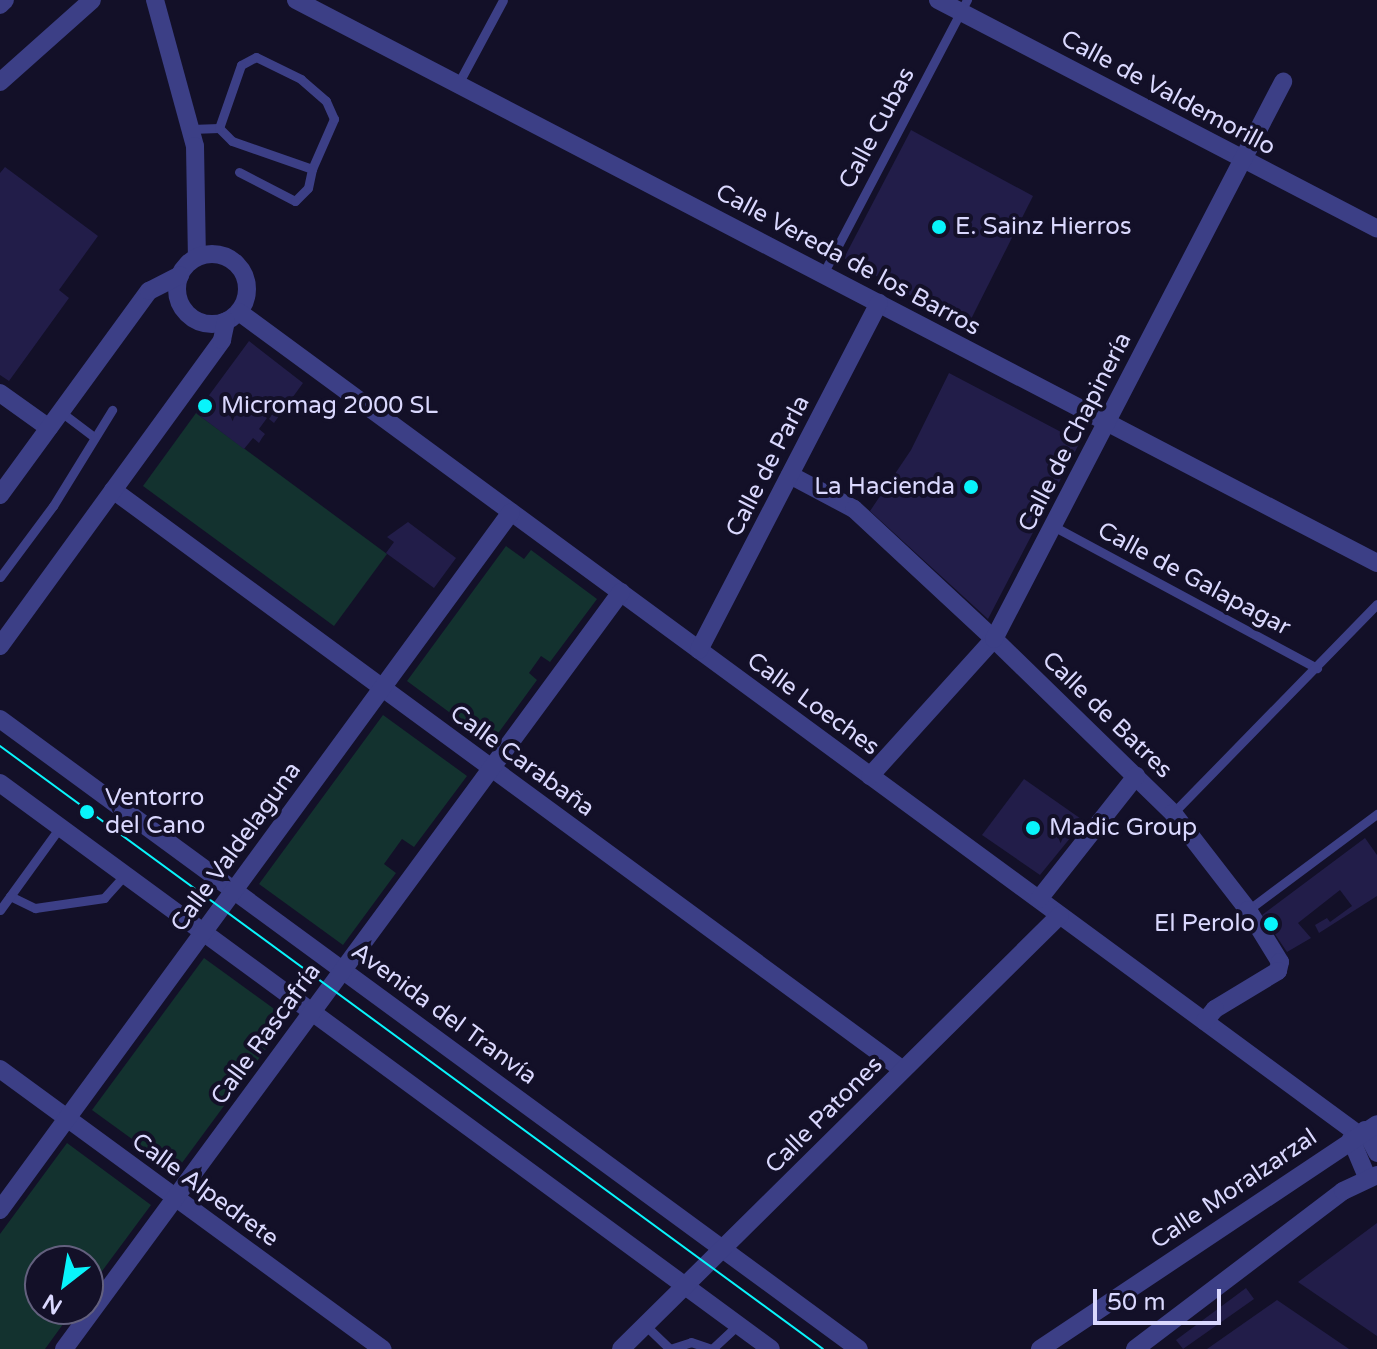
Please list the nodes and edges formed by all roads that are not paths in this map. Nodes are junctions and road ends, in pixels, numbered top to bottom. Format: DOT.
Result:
graph roads {
  1 [pos="5,0"];
  2 [pos="92,0"];
  3 [pos="155,0"];
  4 [pos="296,0"];
  5 [pos="503,0"];
  6 [pos="938,0"];
  7 [pos="0,5"];
  8 [pos="964,6"];
  9 [pos="0,82"];
  10 [pos="1283,82"];
  11 [pos="458,84"];
  12 [pos="219,128"];
  13 [pos="191,129"];
  14 [pos="1243,159"];
  15 [pos="312,169"];
  16 [pos="239,172"];
  17 [pos="1377,229"];
  18 [pos="197,257"];
  19 [pos="823,274"];
  20 [pos="180,275"];
  21 [pos="879,303"];
  22 [pos="232,316"];
  23 [pos="0,393"];
  24 [pos="112,410"];
  25 [pos="61,412"];
  26 [pos="1107,422"];
  27 [pos="49,428"];
  28 [pos="94,437"];
  29 [pos="790,475"];
  30 [pos="113,490"];
  31 [pos="0,495"];
  32 [pos="511,512"];
  33 [pos="1053,526"];
  34 [pos="1377,563"];
  35 [pos="0,577"];
  36 [pos="621,592"];
  37 [pos="1377,604"];
  38 [pos="994,639"];
  39 [pos="0,646"];
  40 [pos="699,650"];
  41 [pos="1317,668"];
  42 [pos="382,688"];
  43 [pos="0,719"];
  44 [pos="491,768"];
  45 [pos="870,776"];
  46 [pos="1136,776"];
  47 [pos="0,783"];
  48 [pos="1173,813"];
  49 [pos="1377,814"];
  50 [pos="60,827"];
  51 [pos="125,875"];
  52 [pos="234,890"];
  53 [pos="10,896"];
  54 [pos="1039,899"];
  55 [pos="0,910"];
  56 [pos="1248,910"];
  57 [pos="1060,915"];
  58 [pos="204,932"];
  59 [pos="343,970"];
  60 [pos="312,1012"];
  61 [pos="1205,1021"];
  62 [pos="0,1069"];
  63 [pos="903,1070"];
  64 [pos="67,1118"];
  65 [pos="1363,1132"];
  66 [pos="1377,1153"];
  67 [pos="1372,1176"];
  68 [pos="175,1197"];
  69 [pos="0,1210"];
  70 [pos="725,1248"];
  71 [pos="686,1286"];
  72 [pos="645,1325"];
  73 [pos="738,1325"];
  74 [pos="64,1349"];
  75 [pos="382,1349"];
  76 [pos="621,1349"];
  77 [pos="670,1349"];
  78 [pos="711,1349"];
  79 [pos="771,1349"];
  80 [pos="859,1349"];
  81 [pos="1040,1349"];
  82 [pos="1135,1349"];
  1 -- 7 [label="street"];
  2 -- 9 [label="street"];
  3 -- 13 [label="street"];
  4 -- 11 [label="street, Calle Vereda de los Barros"];
  5 -- 11 [label="lane"];
  6 -- 8 [label="street, Calle de Valdemorillo"];
  8 -- 14 [label="street, Calle de Valdemorillo"];
  8 -- 19 [label="lane, Calle Cubas"];
  10 -- 14 [label="street, Calle de Chapinería"];
  11 -- 19 [label="street, Calle Vereda de los Barros"];
  12 -- 13 [label="lane"];
  12 -- 15 [label="lane"];
  12 -- 15 [label="lane"];
  13 -- 18 [label="street"];
  14 -- 17 [label="street, Calle de Valdemorillo"];
  14 -- 26 [label="street, Calle de Chapinería"];
  15 -- 16 [label="lane"];
  18 -- 20 [label="street"];
  18 -- 22 [label="street"];
  19 -- 21 [label="street, Calle Vereda de los Barros"];
  20 -- 22 [label="street"];
  20 -- 25 [label="street"];
  21 -- 26 [label="street, Calle Vereda de los Barros"];
  21 -- 29 [label="street, Calle de Parla"];
  22 -- 30 [label="street"];
  22 -- 32 [label="street, Calle Loeches"];
  23 -- 27 [label="street"];
  24 -- 28 [label="lane"];
  25 -- 27 [label="street"];
  25 -- 28 [label="lane"];
  26 -- 33 [label="street, Calle de Chapinería"];
  26 -- 34 [label="street, Calle Vereda de los Barros"];
  27 -- 31 [label="street"];
  28 -- 35 [label="lane"];
  29 -- 38 [label="street, Calle de Batres"];
  29 -- 40 [label="street, Calle de Parla"];
  30 -- 39 [label="street"];
  30 -- 42 [label="street, Calle Carabaña"];
  32 -- 36 [label="street, Calle Loeches"];
  32 -- 42 [label="street, Calle Valdelaguna"];
  33 -- 38 [label="street, Calle de Chapinería"];
  33 -- 41 [label="lane, Calle de Galapagar"];
  36 -- 40 [label="street, Calle Loeches"];
  36 -- 44 [label="street, Calle Rascafría"];
  37 -- 41 [label="lane"];
  38 -- 45 [label="street, Calle de Chapinería"];
  38 -- 46 [label="street, Calle de Batres"];
  40 -- 45 [label="street, Calle Loeches"];
  41 -- 48 [label="lane"];
  42 -- 44 [label="street, Calle Carabaña"];
  42 -- 52 [label="street, Calle Valdelaguna"];
  43 -- 52 [label="street, Avenida del Tranvía"];
  44 -- 59 [label="street, Calle Rascafría"];
  44 -- 63 [label="street, Calle Carabaña"];
  45 -- 54 [label="street, Calle Loeches"];
  46 -- 48 [label="street, Calle de Batres"];
  46 -- 54 [label="street"];
  47 -- 50 [label="street"];
  48 -- 56 [label="street, Calle de Batres"];
  49 -- 56 [label="lane"];
  50 -- 51 [label="street"];
  50 -- 53 [label="lane"];
  51 -- 53 [label="lane"];
  51 -- 58 [label="street"];
  52 -- 58 [label="street, Calle Valdelaguna"];
  52 -- 59 [label="street, Avenida del Tranvía"];
  53 -- 55 [label="lane"];
  54 -- 57 [label="street, Calle Loeches"];
  56 -- 61 [label="street, Calle de Batres"];
  57 -- 61 [label="street, Calle Loeches"];
  57 -- 63 [label="street, Calle Patones"];
  58 -- 60 [label="street"];
  58 -- 64 [label="street, Calle Valdelaguna"];
  59 -- 60 [label="street, Calle Rascafría"];
  59 -- 70 [label="street, Avenida del Tranvía"];
  60 -- 68 [label="street, Calle Rascafría"];
  60 -- 71 [label="street"];
  61 -- 65 [label="street, Calle Loeches"];
  62 -- 64 [label="street, Calle Alpedrete"];
  63 -- 70 [label="street, Calle Patones"];
  64 -- 68 [label="street, Calle Alpedrete"];
  64 -- 69 [label="street, Calle Valdelaguna"];
  65 -- 66 [label="street, Calle Loeches"];
  65 -- 67 [label="street"];
  65 -- 81 [label="street, Calle Moralzarzal"];
  67 -- 82 [label="street"];
  68 -- 74 [label="street, Calle Rascafría"];
  68 -- 75 [label="street, Calle Alpedrete"];
  70 -- 71 [label="street, Calle Patones"];
  70 -- 80 [label="street, Avenida del Tranvía"];
  71 -- 72 [label="street, Calle Patones"];
  71 -- 73 [label="street"];
  72 -- 76 [label="street, Calle Patones"];
  72 -- 77 [label="lane"];
  73 -- 78 [label="lane"];
  73 -- 79 [label="street"];
  77 -- 78 [label="lane"];
}
